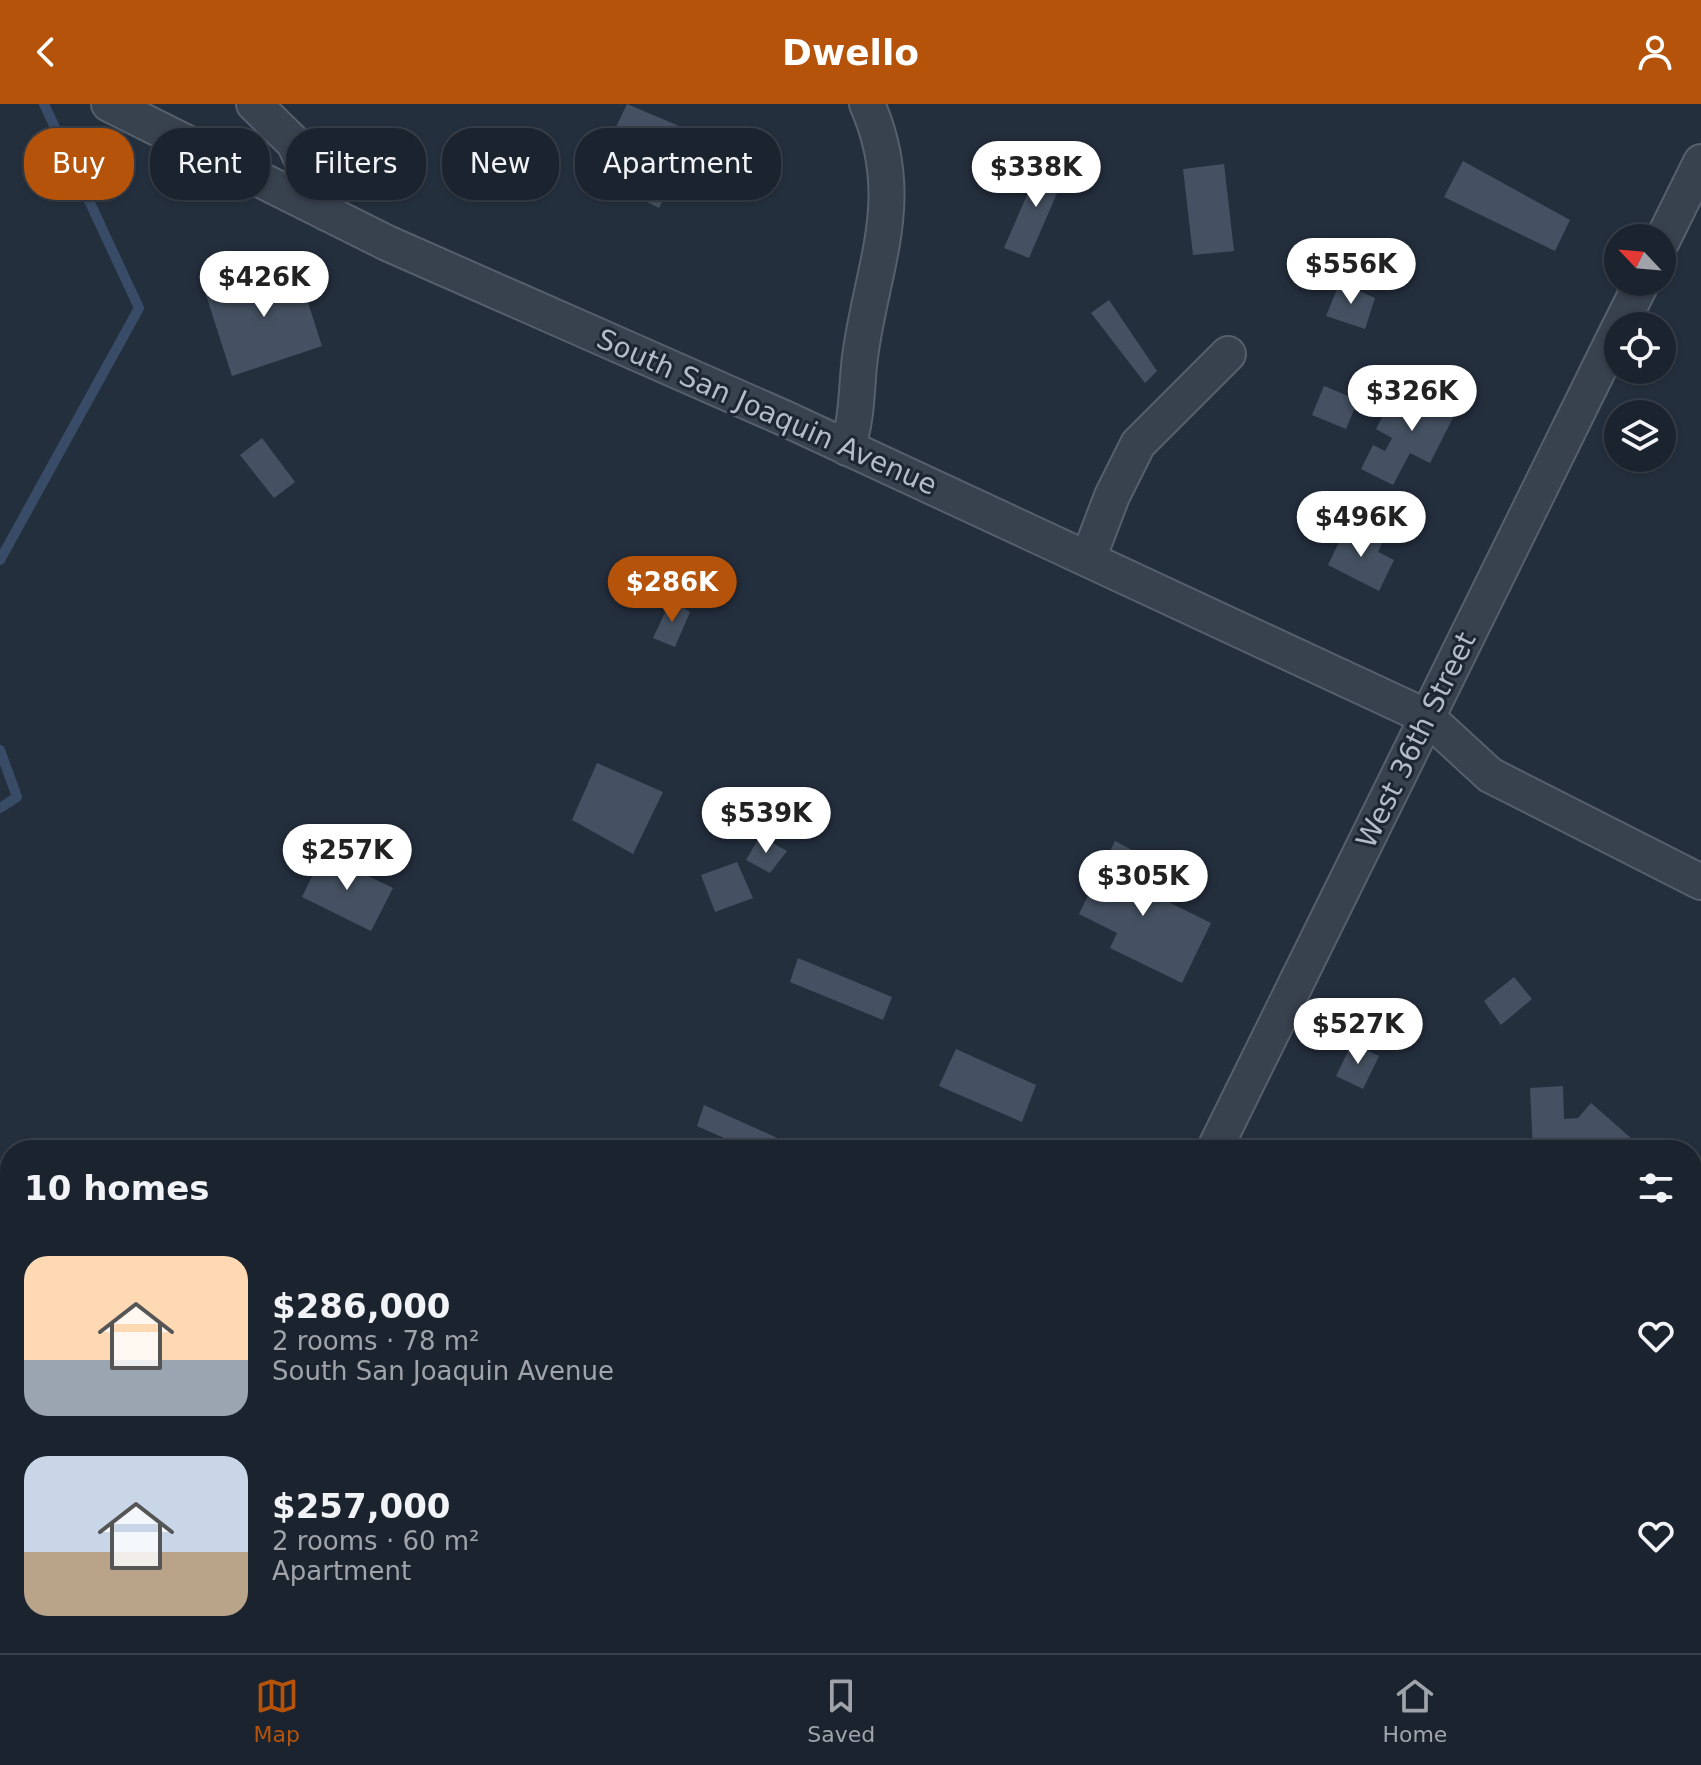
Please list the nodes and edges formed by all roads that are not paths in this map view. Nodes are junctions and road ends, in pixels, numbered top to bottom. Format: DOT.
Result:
graph roads {
  1 [pos="109,104"];
  2 [pos="254,104"];
  3 [pos="867,104"];
  4 [pos="1701,162"];
  5 [pos="327,213"];
  6 [pos="1670,224"];
  7 [pos="1228,354"];
  8 [pos="1604,358"];
  9 [pos="847,448"];
  10 [pos="1088,559"];
  11 [pos="1427,717"];
  12 [pos="1701,882"];
  13 [pos="1219,1140"];
  1 -- 5 [label="street, South San Joaquin Avenue"];
  2 -- 5 [label="street"];
  3 -- 9 [label="street"];
  4 -- 6 [label="street"];
  5 -- 9 [label="street, South San Joaquin Avenue"];
  7 -- 10 [label="street"];
  8 -- 11 [label="street, West 36th Street"];
  9 -- 10 [label="street, South San Joaquin Avenue"];
  10 -- 11 [label="street, South San Joaquin Avenue"];
  11 -- 12 [label="street, South San Joaquin Avenue"];
  11 -- 13 [label="street, West 36th Street"];
}
